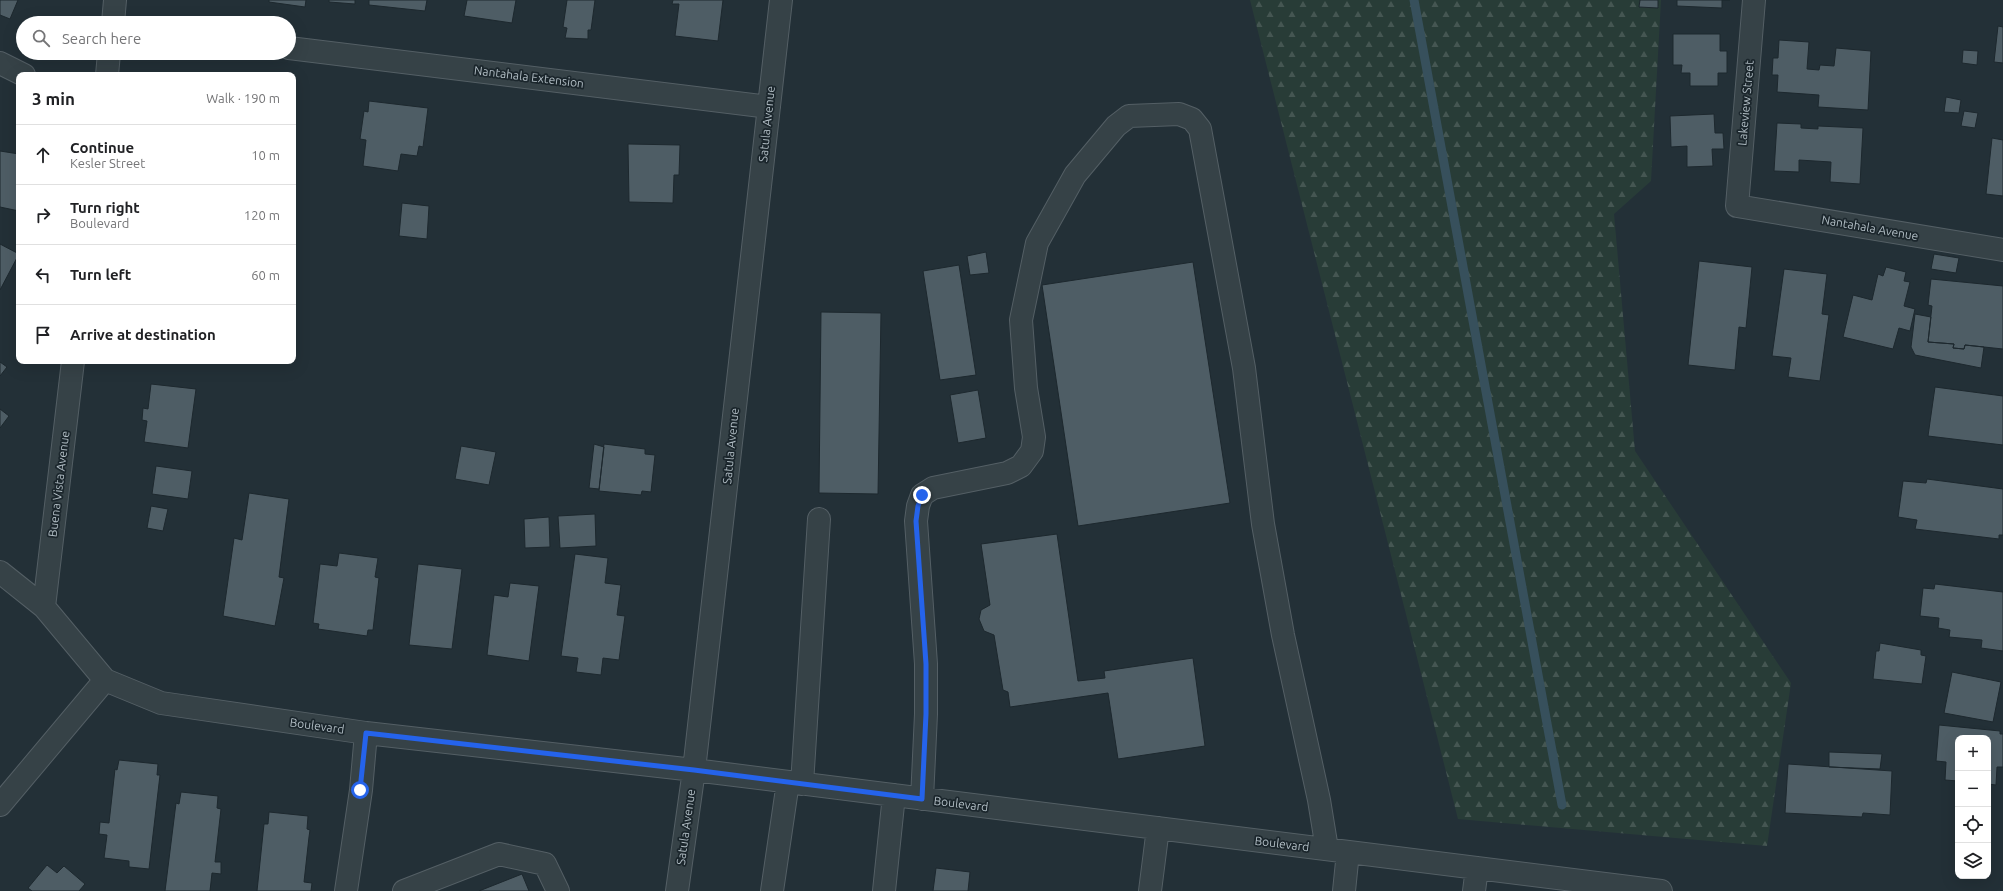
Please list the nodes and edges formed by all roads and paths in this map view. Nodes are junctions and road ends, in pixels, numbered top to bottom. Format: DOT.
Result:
graph roads {
  1 [pos="116,0"];
  2 [pos="781,0"];
  3 [pos="1754,0"];
  4 [pos="114,16"];
  5 [pos="296,49"];
  6 [pos="108,60"];
  7 [pos="0,63"];
  8 [pos="18,72"];
  9 [pos="107,72"];
  10 [pos="769,107"];
  11 [pos="1737,206"];
  12 [pos="2003,250"];
  13 [pos="73,364"];
  14 [pos="819,518"];
  15 [pos="0,572"];
  16 [pos="44,607"];
  17 [pos="105,680"];
  18 [pos="366,733"];
  19 [pos="694,770"];
  20 [pos="795,783"];
  21 [pos="894,795"];
  22 [pos="922,799"];
  23 [pos="0,805"];
  24 [pos="1158,828"];
  25 [pos="1327,849"];
  26 [pos="1348,852"];
  27 [pos="1477,868"];
  28 [pos="346,891"];
  29 [pos="404,891"];
  30 [pos="558,891"];
  31 [pos="677,891"];
  32 [pos="772,891"];
  33 [pos="884,891"];
  34 [pos="1150,891"];
  35 [pos="1344,891"];
  36 [pos="1474,891"];
  37 [pos="1661,891"];
  1 -- 4 [label="street"];
  2 -- 10 [label="street, Satula Avenue"];
  3 -- 11 [label="street, Lakeview Street"];
  5 -- 10 [label="street, Nantahala Extension"];
  6 -- 9 [label="street"];
  7 -- 8 [label="street"];
  10 -- 19 [label="street, Satula Avenue"];
  11 -- 12 [label="street, Nantahala Avenue"];
  13 -- 16 [label="street, Buena Vista Avenue"];
  14 -- 20 [label="street"];
  15 -- 16 [label="street, Boulevard"];
  16 -- 17 [label="street, Boulevard"];
  17 -- 18 [label="street, Boulevard"];
  17 -- 23 [label="street"];
  18 -- 19 [label="street, Boulevard"];
  18 -- 28 [label="street"];
  19 -- 20 [label="street, Boulevard"];
  19 -- 31 [label="street, Satula Avenue"];
  20 -- 21 [label="street, Boulevard"];
  20 -- 32 [label="street"];
  21 -- 22 [label="street, Boulevard"];
  21 -- 33 [label="street"];
  22 -- 24 [label="street, Boulevard"];
  22 -- 25 [label="street"];
  24 -- 25 [label="street, Boulevard"];
  24 -- 34 [label="street"];
  25 -- 26 [label="street, Boulevard"];
  26 -- 27 [label="street, Boulevard"];
  26 -- 35 [label="street"];
  27 -- 36 [label="street"];
  27 -- 37 [label="street, Boulevard"];
  29 -- 30 [label="street"];
}
